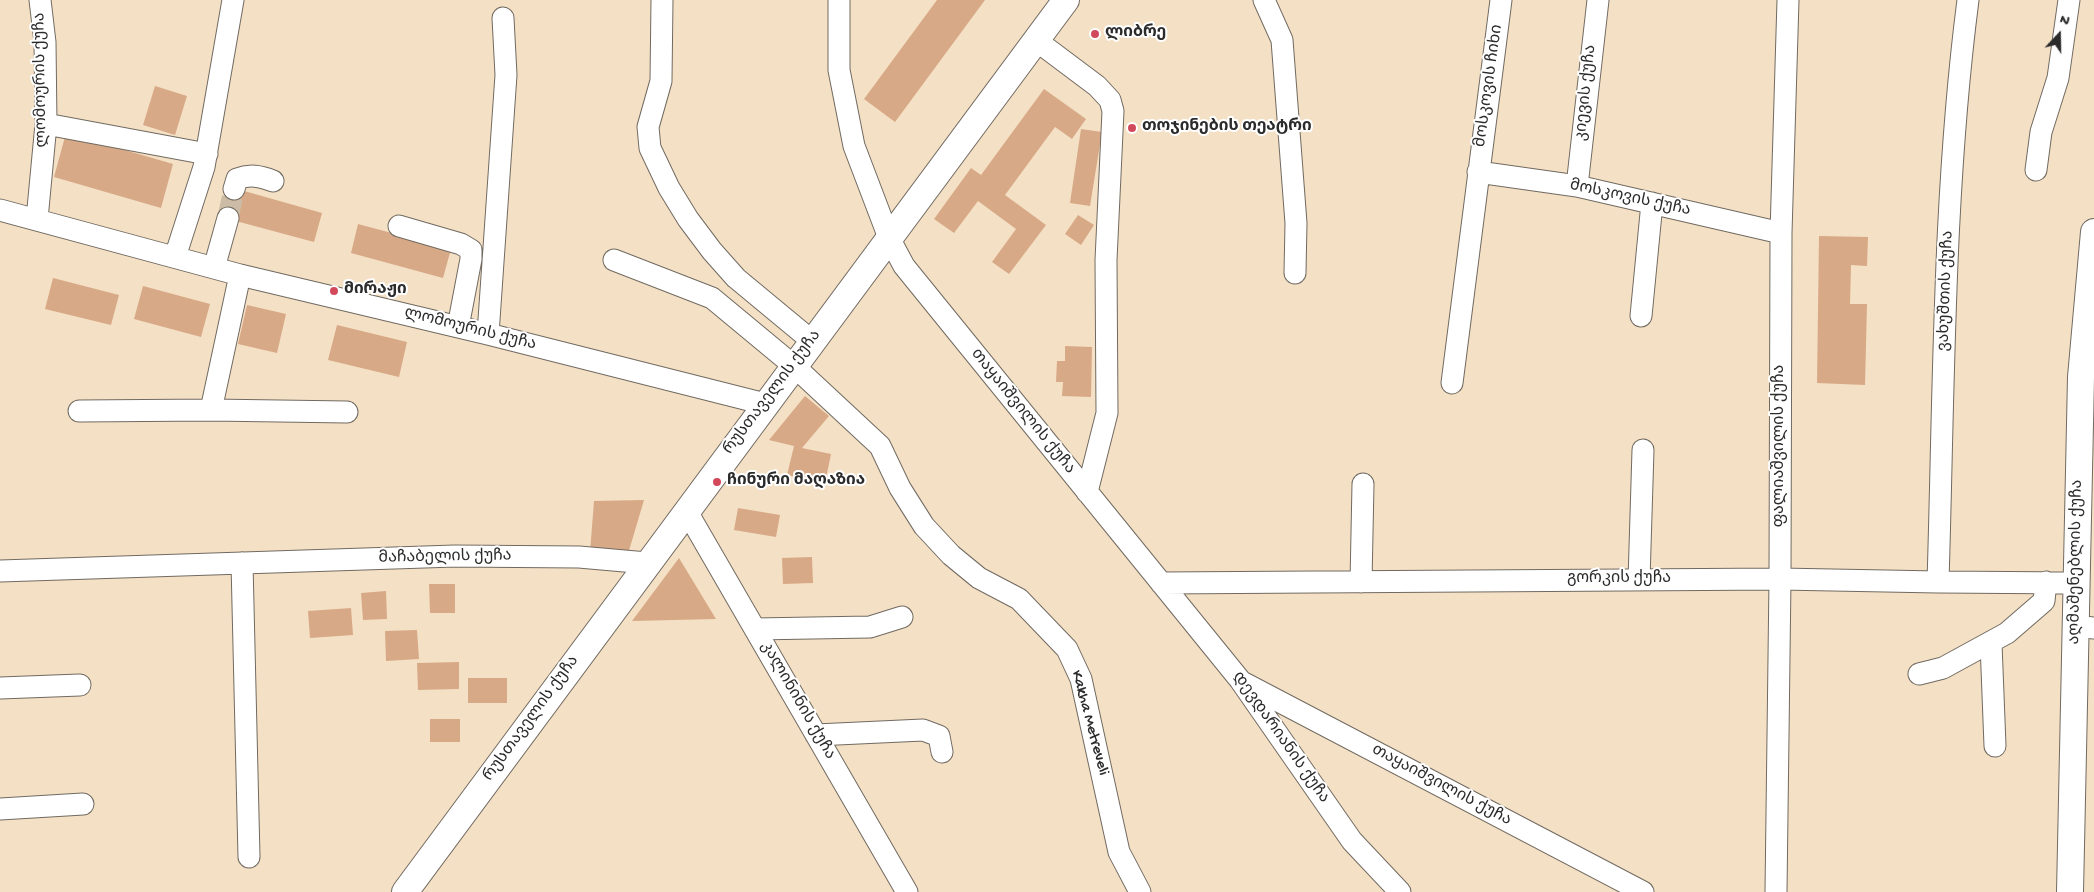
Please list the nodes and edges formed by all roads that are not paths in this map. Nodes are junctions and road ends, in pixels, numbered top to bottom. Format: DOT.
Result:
graph roads {
  1 [pos="40,0"];
  2 [pos="233,0"];
  3 [pos="662,0"];
  4 [pos="839,0"];
  5 [pos="1066,0"];
  6 [pos="1264,0"];
  7 [pos="1501,0"];
  8 [pos="1598,0"];
  9 [pos="1788,0"];
  10 [pos="1968,0"];
  11 [pos="2069,0"];
  12 [pos="503,18"];
  13 [pos="1037,41"];
  14 [pos="46,124"];
  15 [pos="207,154"];
  16 [pos="2036,170"];
  17 [pos="1478,172"];
  18 [pos="272,181"];
  19 [pos="1577,186"];
  20 [pos="234,189"];
  21 [pos="1652,203"];
  22 [pos="0,210"];
  23 [pos="228,218"];
  24 [pos="37,219"];
  25 [pos="398,226"];
  26 [pos="2094,232"];
  27 [pos="1781,233"];
  28 [pos="889,238"];
  29 [pos="175,257"];
  30 [pos="614,260"];
  31 [pos="214,268"];
  32 [pos="1295,273"];
  33 [pos="240,275"];
  34 [pos="1640,316"];
  35 [pos="458,327"];
  36 [pos="488,334"];
  37 [pos="812,341"];
  38 [pos="794,366"];
  39 [pos="2088,379"];
  40 [pos="1452,383"];
  41 [pos="764,404"];
  42 [pos="211,410"];
  43 [pos="79,411"];
  44 [pos="347,412"];
  45 [pos="1643,450"];
  46 [pos="1363,484"];
  47 [pos="1086,492"];
  48 [pos="686,510"];
  49 [pos="242,563"];
  50 [pos="647,564"];
  51 [pos="0,571"];
  52 [pos="1780,579"];
  53 [pos="1639,580"];
  54 [pos="1361,582"];
  55 [pos="1938,582"];
  56 [pos="2046,582"];
  57 [pos="1161,583"];
  58 [pos="2077,583"];
  59 [pos="902,617"];
  60 [pos="2085,627"];
  61 [pos="755,629"];
  62 [pos="1991,643"];
  63 [pos="1919,674"];
  64 [pos="1240,680"];
  65 [pos="80,684"];
  66 [pos="0,688"];
  67 [pos="816,735"];
  68 [pos="1995,746"];
  69 [pos="942,752"];
  70 [pos="83,804"];
  71 [pos="0,809"];
  72 [pos="249,857"];
  73 [pos="410,891"];
  74 [pos="907,892"];
  75 [pos="1140,892"];
  76 [pos="1400,892"];
  77 [pos="1643,892"];
  78 [pos="1776,892"];
  79 [pos="2070,892"];
  1 -- 14 [label="street, ლომოურის ქუჩა"];
  2 -- 15 [label="street"];
  3 -- 37 [label="street"];
  4 -- 28 [label="street, თაყაიშვილის ქუჩა"];
  5 -- 13 [label="main road, რუსთაველის ქუჩა"];
  6 -- 32 [label="street"];
  7 -- 17 [label="street, მოსკოვის ჩიხი"];
  8 -- 19 [label="street, კიევის ქუჩა"];
  9 -- 27 [label="street, ფალიაშვილის ქუჩა"];
  10 -- 55 [label="street, ვახუშთის ქუჩა"];
  11 -- 16 [label="street"];
  12 -- 36 [label="street"];
  13 -- 28 [label="main road, რუსთაველის ქუჩა"];
  13 -- 47 [label="street"];
  14 -- 15 [label="street"];
  14 -- 24 [label="street, ლომოურის ქუჩა"];
  15 -- 29 [label="street"];
  17 -- 19 [label="street, მოსკოვის ქუჩა"];
  17 -- 40 [label="street, მოსკოვის ჩიხი"];
  18 -- 20 [label="street"];
  19 -- 21 [label="street, მოსკოვის ქუჩა"];
  21 -- 27 [label="street, მოსკოვის ქუჩა"];
  21 -- 34 [label="street"];
  22 -- 24 [label="street, ლომოურის ქუჩა"];
  23 -- 31 [label="street"];
  24 -- 29 [label="street, ლომოურის ქუჩა"];
  25 -- 35 [label="street"];
  26 -- 39 [label="main road, აღმაშენებლის ქუჩა"];
  27 -- 52 [label="street, ფალიაშვილის ქუჩა"];
  28 -- 37 [label="main road, რუსთაველის ქუჩა"];
  28 -- 47 [label="street, თაყაიშვილის ქუჩა"];
  29 -- 31 [label="street, ლომოურის ქუჩა"];
  30 -- 38 [label="street, Kakha Metreveli"];
  31 -- 33 [label="street, ლომოურის ქუჩა"];
  33 -- 35 [label="street, ლომოურის ქუჩა"];
  33 -- 42 [label="street"];
  35 -- 36 [label="street, ლომოურის ქუჩა"];
  36 -- 41 [label="street, ლომოურის ქუჩა"];
  37 -- 38 [label="main road, რუსთაველის ქუჩა"];
  38 -- 41 [label="main road, რუსთაველის ქუჩა"];
  38 -- 75 [label="street, Kakha Metreveli"];
  39 -- 58 [label="main road, აღმაშენებლის ქუჩა"];
  41 -- 48 [label="main road, რუსთაველის ქუჩა"];
  42 -- 43 [label="street"];
  42 -- 44 [label="street"];
  45 -- 53 [label="street"];
  46 -- 54 [label="street"];
  47 -- 57 [label="street, თაყაიშვილის ქუჩა"];
  48 -- 50 [label="main road, რუსთაველის ქუჩა"];
  48 -- 61 [label="street, კალინინის ქუჩა"];
  49 -- 50 [label="street, მაჩაბელის ქუჩა"];
  49 -- 51 [label="street, მაჩაბელის ქუჩა"];
  49 -- 72 [label="street"];
  50 -- 73 [label="main road, რუსთაველის ქუჩა"];
  52 -- 53 [label="street, გორკის ქუჩა"];
  52 -- 55 [label="street, გორკის ქუჩა"];
  52 -- 78 [label="street, ფალიაშვილის ქუჩა"];
  53 -- 54 [label="street, გორკის ქუჩა"];
  54 -- 57 [label="street, გორკის ქუჩა"];
  55 -- 56 [label="street, გორკის ქუჩა"];
  56 -- 58 [label="street, გორკის ქუჩა"];
  56 -- 62 [label="street"];
  57 -- 64 [label="street, დევდარიანის ქუჩა"];
  58 -- 60 [label="main road, აღმაშენებლის ქუჩა"];
  59 -- 61 [label="street"];
  60 -- 79 [label="main road, აღმაშენებლის ქუჩა"];
  61 -- 67 [label="street, კალინინის ქუჩა"];
  62 -- 63 [label="street"];
  62 -- 68 [label="street"];
  64 -- 76 [label="street, დევდარიანის ქუჩა"];
  64 -- 77 [label="street, თაყაიშვილის ქუჩა"];
  65 -- 66 [label="street"];
  67 -- 69 [label="street"];
  67 -- 74 [label="street, კალინინის ქუჩა"];
  70 -- 71 [label="street"];
}
